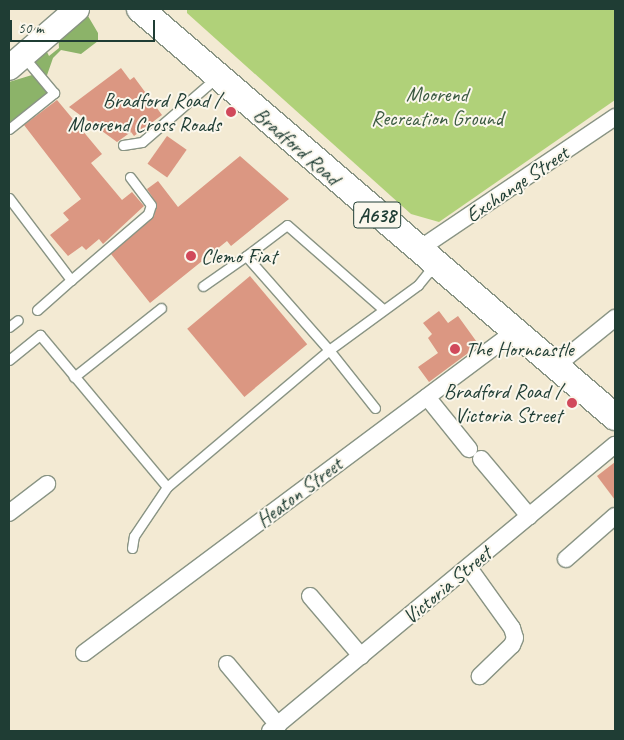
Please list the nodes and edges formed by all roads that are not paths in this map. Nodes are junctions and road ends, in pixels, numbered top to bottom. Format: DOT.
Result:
graph roads {
  1 [pos="77,9"];
  2 [pos="140,9"];
  3 [pos="16,62"];
  4 [pos="218,76"];
  5 [pos="615,117"];
  6 [pos="9,129"];
  7 [pos="123,145"];
  8 [pos="130,178"];
  9 [pos="9,198"];
  10 [pos="246,256"];
  11 [pos="426,258"];
  12 [pos="71,280"];
  13 [pos="203,286"];
  14 [pos="161,308"];
  15 [pos="383,309"];
  16 [pos="36,310"];
  17 [pos="615,318"];
  18 [pos="18,320"];
  19 [pos="9,327"];
  20 [pos="514,332"];
  21 [pos="329,350"];
  22 [pos="9,360"];
  23 [pos="556,365"];
  24 [pos="74,377"];
  25 [pos="427,397"];
  26 [pos="375,408"];
  27 [pos="615,418"];
  28 [pos="615,445"];
  29 [pos="47,484"];
  30 [pos="167,487"];
  31 [pos="9,513"];
  32 [pos="529,516"];
  33 [pos="615,516"];
  34 [pos="132,548"];
  35 [pos="566,559"];
  36 [pos="469,568"];
  37 [pos="310,596"];
  38 [pos="84,653"];
  39 [pos="361,656"];
  40 [pos="227,664"];
  41 [pos="480,676"];
  42 [pos="274,728"];
  1 -- 3 [label="street"];
  2 -- 4 [label="main road, Bradford Road / A638"];
  3 -- 6 [label="lane"];
  4 -- 7 [label="lane"];
  4 -- 11 [label="main road, Bradford Road / A638"];
  5 -- 11 [label="street, Exchange Street"];
  8 -- 12 [label="lane"];
  9 -- 12 [label="lane"];
  10 -- 13 [label="lane"];
  10 -- 15 [label="lane"];
  10 -- 21 [label="lane"];
  11 -- 15 [label="lane"];
  11 -- 20 [label="main road, Bradford Road / A638"];
  12 -- 16 [label="lane"];
  14 -- 24 [label="lane"];
  15 -- 21 [label="lane"];
  17 -- 23 [label="street"];
  18 -- 19 [label="lane"];
  20 -- 23 [label="main road, Bradford Road / A638"];
  20 -- 25 [label="street, Heaton Street"];
  21 -- 26 [label="lane"];
  21 -- 30 [label="lane"];
  22 -- 24 [label="lane"];
  23 -- 27 [label="main road, Bradford Road / A638"];
  24 -- 30 [label="lane"];
  25 -- 32 [label="street"];
  25 -- 38 [label="street, Heaton Street"];
  28 -- 32 [label="street, Victoria Street"];
  29 -- 31 [label="street"];
  30 -- 34 [label="lane"];
  32 -- 36 [label="street, Victoria Street"];
  33 -- 35 [label="street"];
  36 -- 39 [label="street, Victoria Street"];
  36 -- 41 [label="street"];
  37 -- 39 [label="street"];
  39 -- 42 [label="street, Victoria Street"];
  40 -- 42 [label="street"];
}
